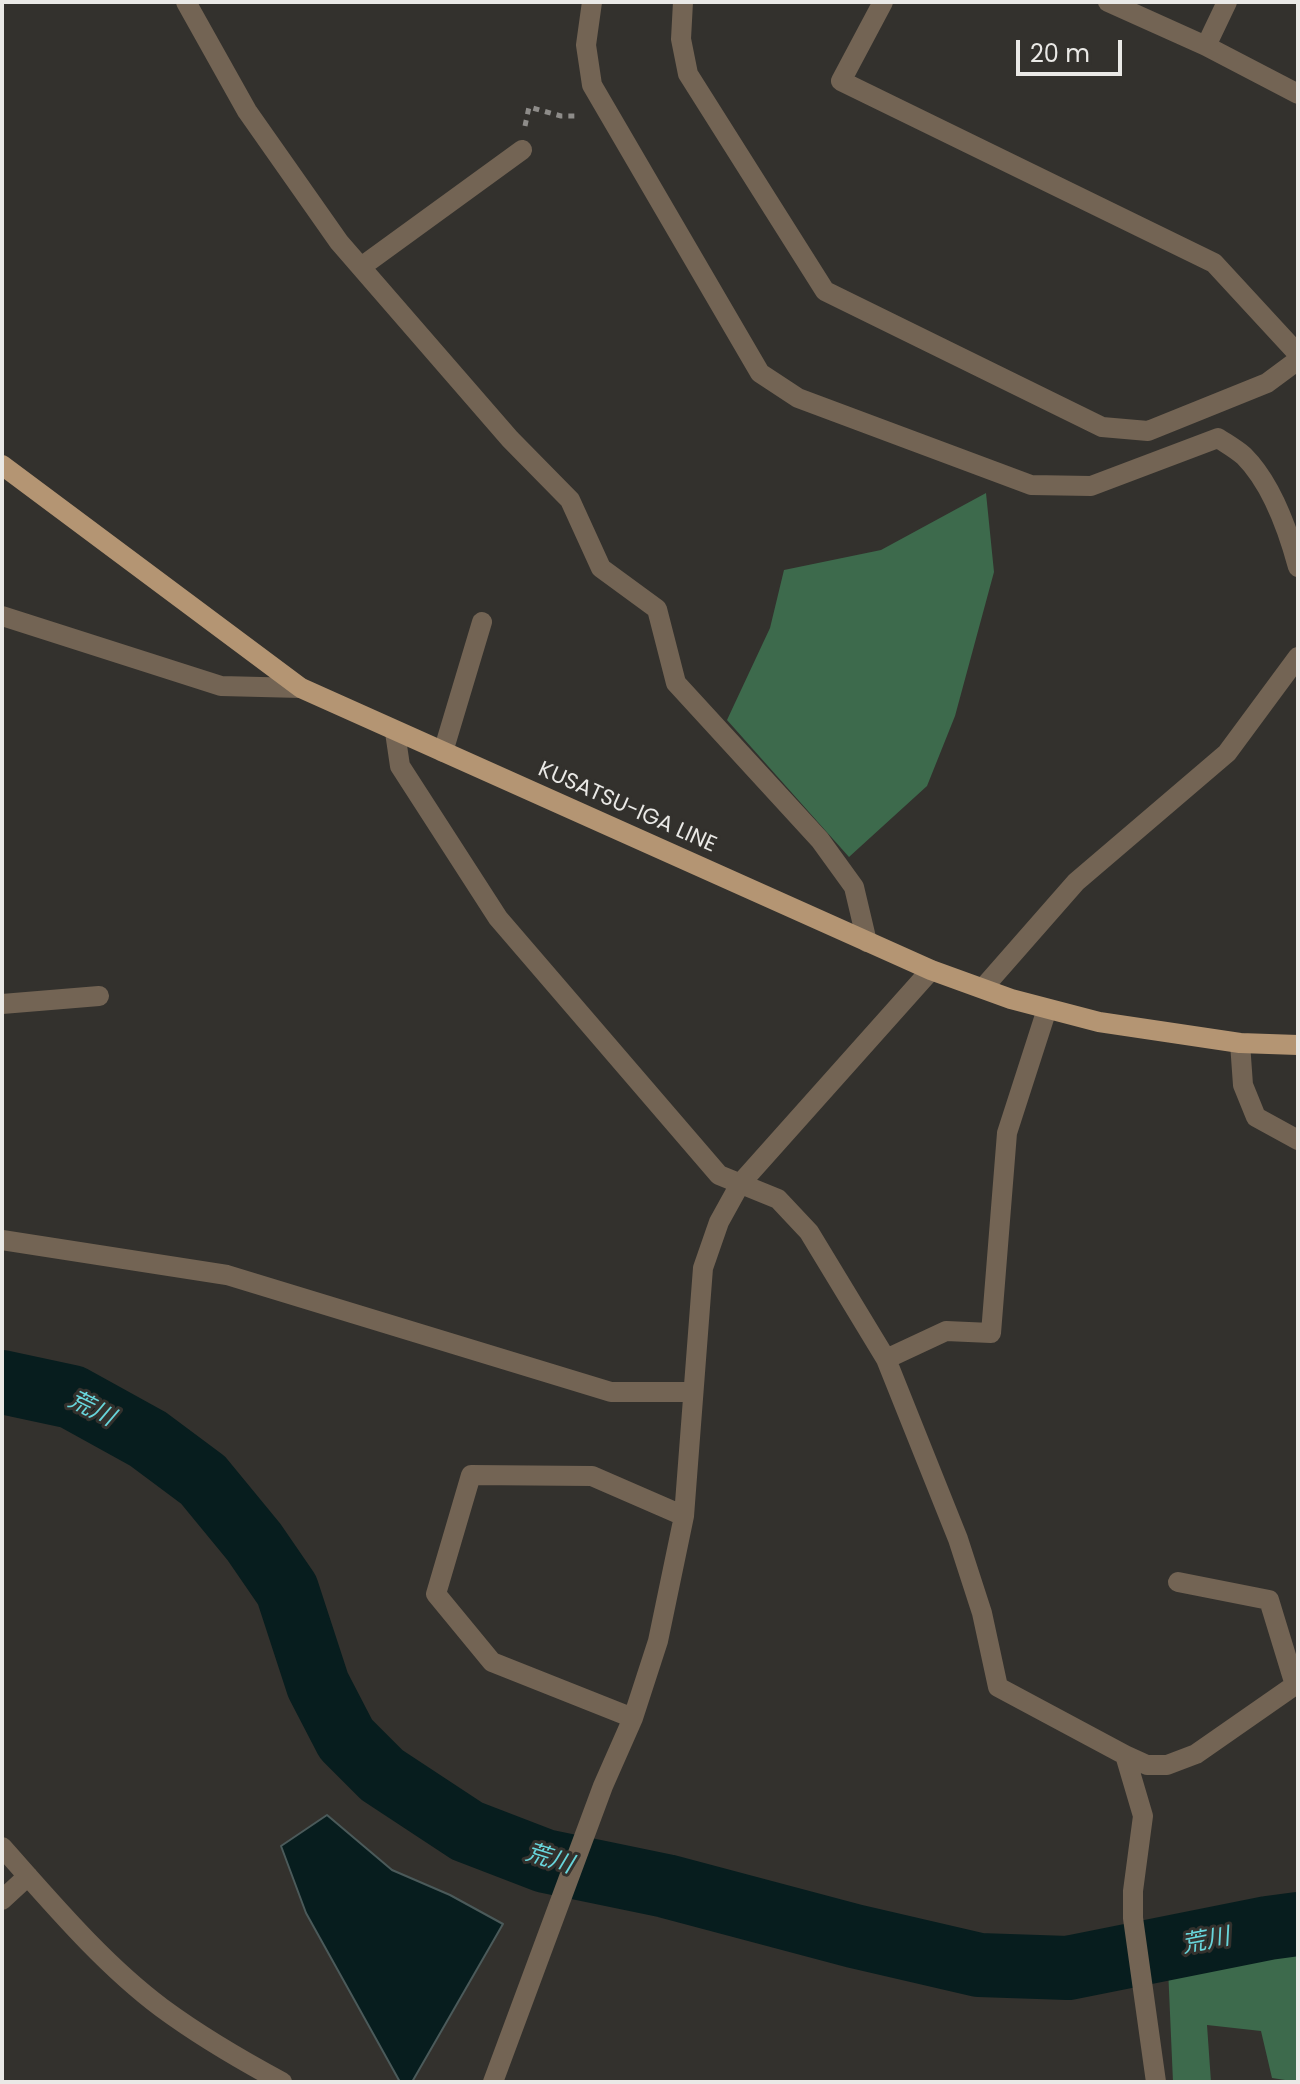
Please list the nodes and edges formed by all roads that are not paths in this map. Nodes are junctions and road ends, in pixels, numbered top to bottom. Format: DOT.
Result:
graph roads {
  1 [pos="186,2"];
  2 [pos="592,2"];
  3 [pos="683,2"];
  4 [pos="883,2"];
  5 [pos="1108,2"];
  6 [pos="1227,2"];
  7 [pos="1206,46"];
  8 [pos="1298,94"];
  9 [pos="523,140"];
  10 [pos="361,267"];
  11 [pos="1298,357"];
  12 [pos="2,465"];
  13 [pos="1298,567"];
  14 [pos="2,616"];
  15 [pos="482,622"];
  16 [pos="1298,657"];
  17 [pos="301,688"];
  18 [pos="395,732"];
  19 [pos="443,752"];
  20 [pos="867,942"];
  21 [pos="931,970"];
  22 [pos="983,988"];
  23 [pos="99,996"];
  24 [pos="2,1004"];
  25 [pos="1047,1009"];
  26 [pos="1240,1043"];
  27 [pos="1298,1045"];
  28 [pos="1298,1140"];
  29 [pos="740,1184"];
  30 [pos="2,1240"];
  31 [pos="886,1359"];
  32 [pos="693,1392"];
  33 [pos="684,1516"];
  34 [pos="1178,1582"];
  35 [pos="1297,1684"];
  36 [pos="633,1718"];
  37 [pos="1125,1755"];
  38 [pos="2,1847"];
  39 [pos="28,1876"];
  40 [pos="2,1900"];
  41 [pos="241,2072"];
  42 [pos="282,2082"];
  43 [pos="493,2082"];
  44 [pos="1156,2082"];
  1 -- 10 [label="street"];
  2 -- 13 [label="street"];
  3 -- 11 [label="street"];
  4 -- 11 [label="street"];
  5 -- 7 [label="street"];
  6 -- 7 [label="street"];
  7 -- 8 [label="street"];
  9 -- 10 [label="street"];
  10 -- 20 [label="street"];
  12 -- 17 [label="main road, KUSATSU-IGA LINE"];
  14 -- 17 [label="street"];
  15 -- 19 [label="street"];
  16 -- 22 [label="street"];
  17 -- 18 [label="main road, KUSATSU-IGA LINE"];
  18 -- 19 [label="main road, KUSATSU-IGA LINE"];
  18 -- 29 [label="street"];
  19 -- 20 [label="main road, KUSATSU-IGA LINE"];
  20 -- 21 [label="main road, KUSATSU-IGA LINE"];
  21 -- 22 [label="main road, KUSATSU-IGA LINE"];
  21 -- 29 [label="street"];
  22 -- 25 [label="main road, KUSATSU-IGA LINE"];
  23 -- 24 [label="street"];
  25 -- 26 [label="main road, KUSATSU-IGA LINE"];
  25 -- 31 [label="street"];
  26 -- 27 [label="main road, KUSATSU-IGA LINE"];
  26 -- 28 [label="street"];
  29 -- 31 [label="street"];
  29 -- 32 [label="street"];
  30 -- 32 [label="street"];
  31 -- 37 [label="street"];
  32 -- 33 [label="street"];
  33 -- 36 [label="street"];
  33 -- 36 [label="street"];
  34 -- 35 [label="street"];
  35 -- 37 [label="street"];
  36 -- 43 [label="street"];
  37 -- 44 [label="street"];
  38 -- 39 [label="street"];
  39 -- 40 [label="street"];
  39 -- 41 [label="street"];
  41 -- 42 [label="street"];
}
